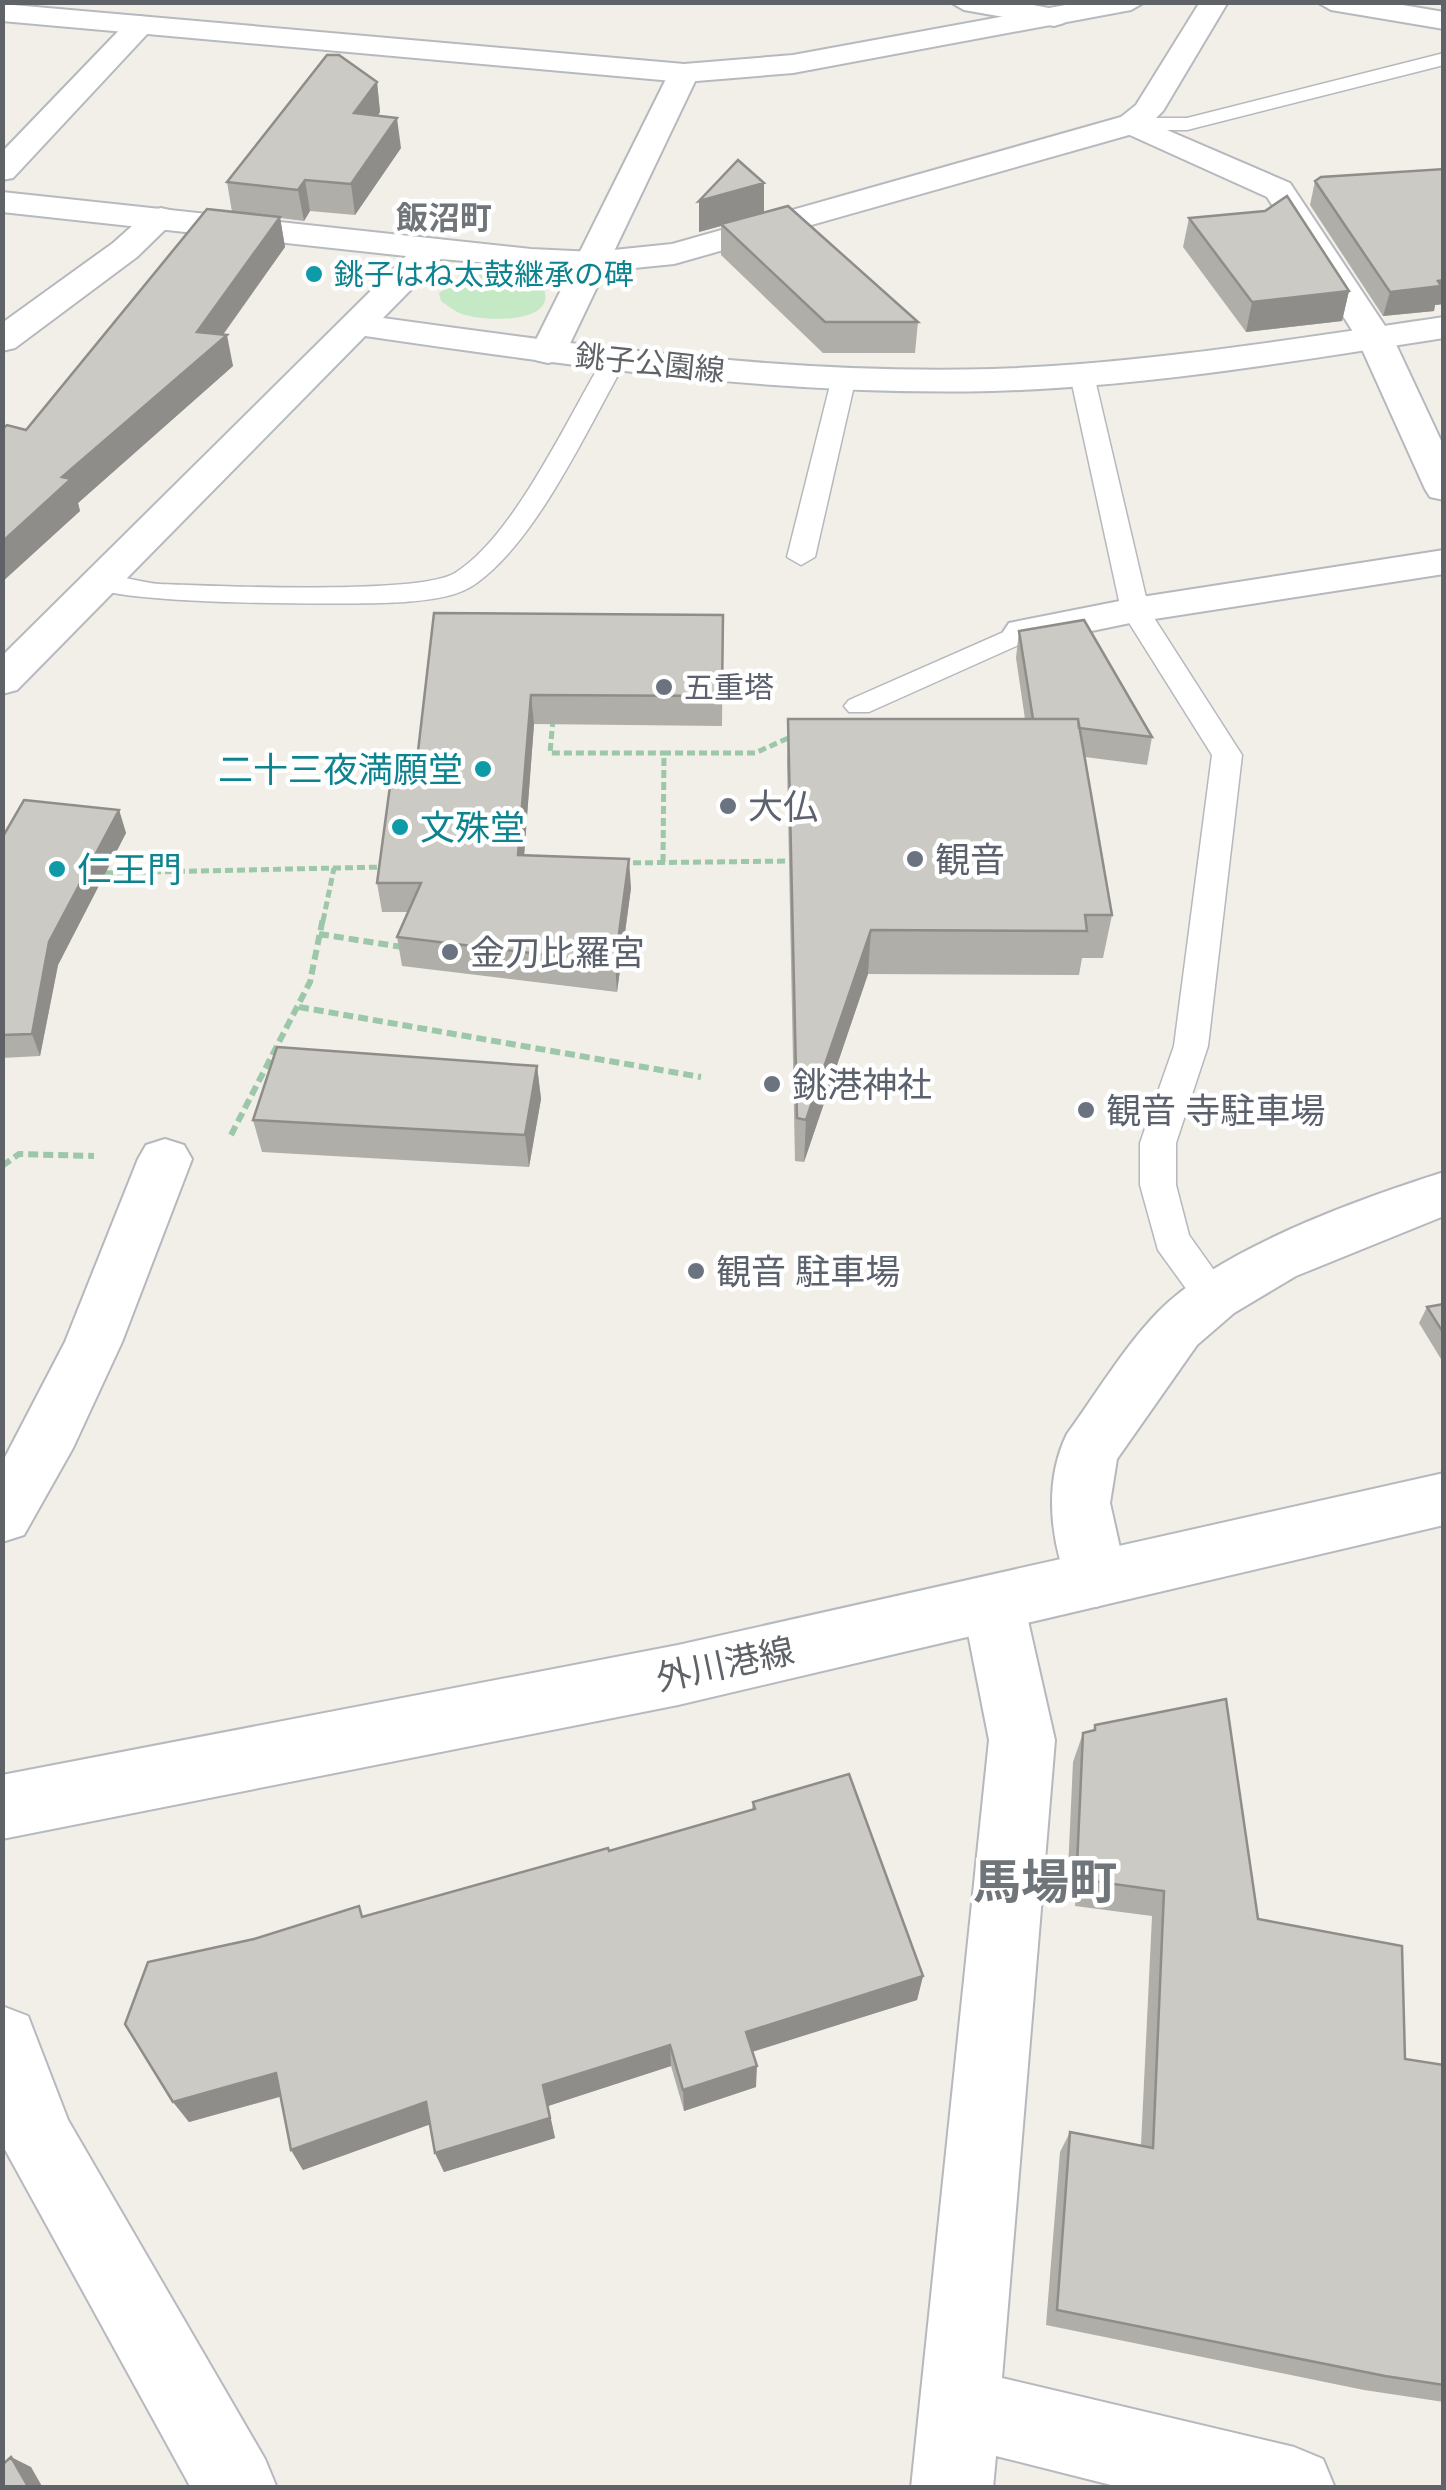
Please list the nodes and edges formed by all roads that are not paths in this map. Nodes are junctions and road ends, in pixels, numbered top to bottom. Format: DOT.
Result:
graph roads {
  1 [pos="964,2"];
  2 [pos="1131,2"];
  3 [pos="1214,2"];
  4 [pos="1331,2"];
  5 [pos="2,12"];
  6 [pos="1054,17"];
  7 [pos="1444,22"];
  8 [pos="140,25"];
  9 [pos="1444,59"];
  10 [pos="684,73"];
  11 [pos="1132,124"];
  12 [pos="2,171"];
  13 [pos="1315,188"];
  14 [pos="1278,190"];
  15 [pos="2,202"];
  16 [pos="161,218"];
  17 [pos="432,248"];
  18 [pos="594,262"];
  19 [pos="359,325"];
  20 [pos="1444,327"];
  21 [pos="1374,338"];
  22 [pos="2,340"];
  23 [pos="548,352"];
  24 [pos="614,361"];
  25 [pos="1082,376"];
  26 [pos="844,377"];
  27 [pos="1444,489"];
  28 [pos="800,557"];
  29 [pos="1444,562"];
  30 [pos="102,584"];
  31 [pos="1135,610"];
  32 [pos="1024,632"];
  33 [pos="2,681"];
  34 [pos="859,706"];
  35 [pos="165,1159"];
  36 [pos="1444,1194"];
  37 [pos="1214,1297"];
  38 [pos="1444,1499"];
  39 [pos="2,1516"];
  40 [pos="1096,1580"];
  41 [pos="994,1603"];
  42 [pos="2,1807"];
  43 [pos="2,2042"];
  44 [pos="961,2408"];
  45 [pos="236,2488"];
  46 [pos="952,2488"];
  47 [pos="1294,2488"];
  1 -- 6 [label="street"];
  2 -- 6 [label="street"];
  3 -- 11 [label="street"];
  4 -- 7 [label="street"];
  5 -- 8 [label="street"];
  6 -- 10 [label="street"];
  8 -- 10 [label="street"];
  8 -- 12 [label="street"];
  9 -- 11 [label="lane"];
  10 -- 18 [label="street"];
  11 -- 14 [label="street"];
  11 -- 18 [label="street"];
  13 -- 14 [label="street"];
  14 -- 21 [label="street"];
  15 -- 16 [label="street"];
  16 -- 17 [label="street"];
  16 -- 22 [label="street"];
  17 -- 18 [label="street"];
  17 -- 19 [label="street"];
  18 -- 23 [label="street"];
  19 -- 23 [label="street, 銚子公園線"];
  19 -- 30 [label="street"];
  20 -- 21 [label="street, 銚子公園線"];
  21 -- 25 [label="street, 銚子公園線"];
  21 -- 27 [label="street"];
  23 -- 24 [label="street, 銚子公園線"];
  24 -- 26 [label="street, 銚子公園線"];
  24 -- 30 [label="lane"];
  25 -- 26 [label="street, 銚子公園線"];
  25 -- 31 [label="lane"];
  26 -- 28 [label="lane"];
  29 -- 31 [label="street"];
  30 -- 33 [label="street"];
  31 -- 32 [label="street"];
  31 -- 37 [label="lane"];
  32 -- 34 [label="lane"];
  35 -- 39 [label="street"];
  36 -- 37 [label="street"];
  37 -- 40 [label="street"];
  38 -- 40 [label="street, 外川港線"];
  40 -- 41 [label="street, 外川港線"];
  41 -- 42 [label="street, 外川港線"];
  41 -- 44 [label="street"];
  43 -- 45 [label="street"];
  44 -- 46 [label="street"];
  44 -- 47 [label="street"];
}
